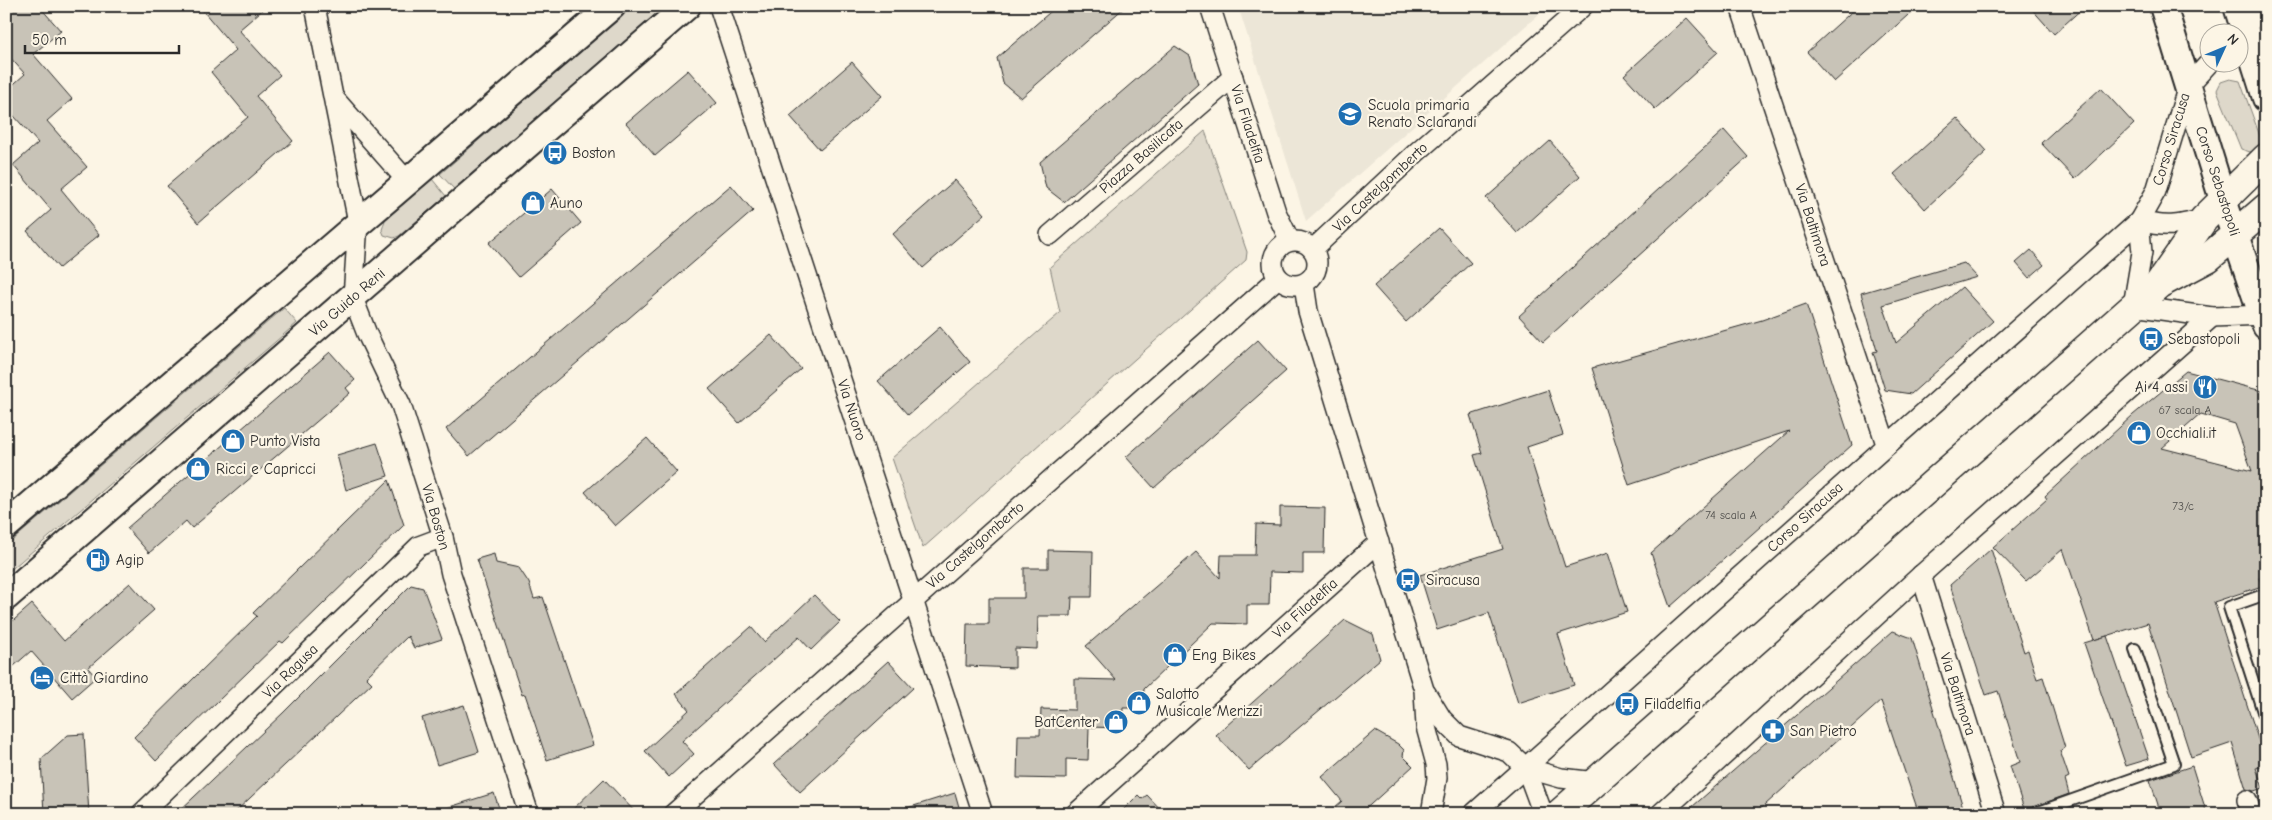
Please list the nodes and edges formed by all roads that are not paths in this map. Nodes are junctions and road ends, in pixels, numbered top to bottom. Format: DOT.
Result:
graph roads {
  1 [pos="315,6"];
  2 [pos="612,6"];
  3 [pos="687,6"];
  4 [pos="719,6"];
  5 [pos="1210,6"];
  6 [pos="1583,6"];
  7 [pos="1740,6"];
  8 [pos="2163,6"];
  9 [pos="2264,6"];
  10 [pos="2240,22"];
  11 [pos="2250,51"];
  12 [pos="2201,72"];
  13 [pos="1233,76"];
  14 [pos="2188,86"];
  15 [pos="333,97"];
  16 [pos="2266,98"];
  17 [pos="2266,158"];
  18 [pos="408,182"];
  19 [pos="2223,200"];
  20 [pos="2266,208"];
  21 [pos="2204,219"];
  22 [pos="2139,221"];
  23 [pos="358,222"];
  24 [pos="1050,235"];
  25 [pos="2235,235"];
  26 [pos="1290,241"];
  27 [pos="1313,249"];
  28 [pos="1278,278"];
  29 [pos="1304,284"];
  30 [pos="2158,285"];
  31 [pos="353,298"];
  32 [pos="2133,306"];
  33 [pos="2212,317"];
  34 [pos="2265,319"];
  35 [pos="1886,444"];
  36 [pos="7,524"];
  37 [pos="443,537"];
  38 [pos="1379,542"];
  39 [pos="1921,575"];
  40 [pos="2266,594"];
  41 [pos="6,597"];
  42 [pos="914,600"];
  43 [pos="2134,649"];
  44 [pos="1424,690"];
  45 [pos="2266,721"];
  46 [pos="1526,768"];
  47 [pos="1596,782"];
  48 [pos="142,814"];
  49 [pos="529,814"];
  50 [pos="673,814"];
  51 [pos="983,814"];
  52 [pos="1075,814"];
  53 [pos="1431,814"];
  54 [pos="1473,814"];
  55 [pos="1543,814"];
  56 [pos="1559,814"];
  57 [pos="1660,814"];
  58 [pos="1996,814"];
  59 [pos="2033,814"];
  1 -- 15 [label="street, Via Boston"];
  2 -- 18 [label="main road"];
  3 -- 31 [label="main road, Via Guido Reni"];
  4 -- 42 [label="street, Via Nuoro"];
  5 -- 13 [label="street, Via Filadelfia"];
  6 -- 27 [label="street, Via Castelgomberto"];
  7 -- 35 [label="street, Via Baltimora"];
  8 -- 14 [label="main road, Corso Sebastopoli"];
  9 -- 10 [label="street"];
  11 -- 16 [label="main road"];
  12 -- 14 [label="street, Corso Siracusa"];
  13 -- 24 [label="street, Piazza Basilicata"];
  13 -- 26 [label="street, Via Filadelfia"];
  14 -- 19 [label="main road, Corso Sebastopoli"];
  14 -- 22 [label="street, Corso Siracusa"];
  15 -- 18 [label="street"];
  15 -- 23 [label="street, Via Boston"];
  17 -- 19 [label="main road"];
  18 -- 23 [label="main road"];
  19 -- 21 [label="main road"];
  19 -- 25 [label="main road, Corso Sebastopoli"];
  20 -- 25 [label="main road"];
  21 -- 22 [label="street"];
  21 -- 30 [label="main road"];
  22 -- 32 [label="street"];
  22 -- 35 [label="street, Corso Siracusa"];
  23 -- 31 [label="street, Via Boston"];
  23 -- 36 [label="main road"];
  25 -- 30 [label="main road"];
  25 -- 34 [label="main road, Corso Sebastopoli"];
  26 -- 27 [label="street"];
  26 -- 28 [label="street"];
  27 -- 29 [label="street"];
  28 -- 29 [label="street"];
  28 -- 42 [label="street, Via Castelgomberto"];
  29 -- 38 [label="street"];
  30 -- 32 [label="main road"];
  31 -- 37 [label="street, Via Boston"];
  31 -- 41 [label="main road, Via Guido Reni"];
  32 -- 33 [label="street"];
  32 -- 47 [label="main road"];
  33 -- 34 [label="street"];
  33 -- 39 [label="street"];
  35 -- 46 [label="street, Corso Siracusa"];
  37 -- 48 [label="street, Via Ragusa"];
  37 -- 49 [label="street, Via Boston"];
  38 -- 44 [label="street"];
  38 -- 52 [label="street, Via Filadelfia"];
  39 -- 57 [label="street"];
  39 -- 58 [label="street, Via Baltimora"];
  40 -- 45 [label="lane"];
  42 -- 50 [label="street, Via Castelgomberto"];
  42 -- 51 [label="street, Via Nuoro"];
  43 -- 59 [label="lane"];
  44 -- 46 [label="street"];
  44 -- 53 [label="street"];
  46 -- 47 [label="street"];
  46 -- 54 [label="street, Corso Siracusa"];
  46 -- 55 [label="street"];
  47 -- 56 [label="main road"];
}
